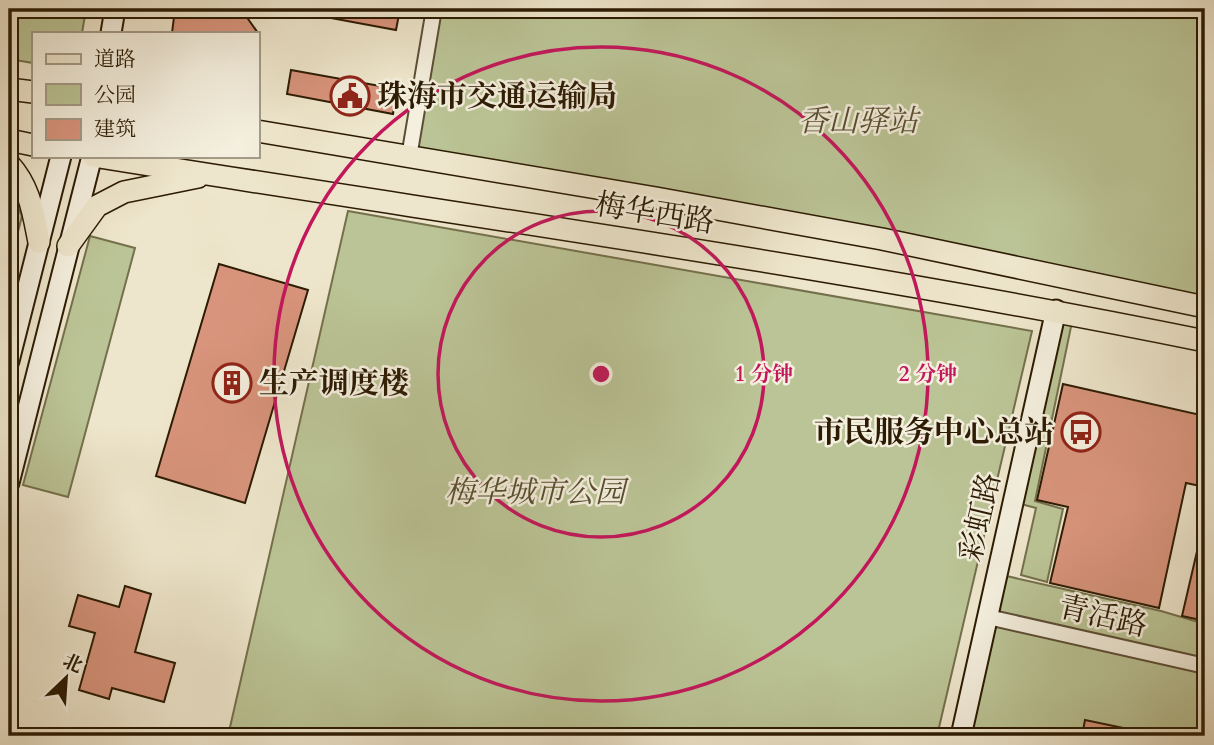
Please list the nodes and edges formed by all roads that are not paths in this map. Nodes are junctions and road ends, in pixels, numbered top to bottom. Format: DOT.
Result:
graph roads {
  1 [pos="115,9"];
  2 [pos="434,9"];
  3 [pos="111,32"];
  4 [pos="9,89"];
  5 [pos="32,92"];
  6 [pos="259,131"];
  7 [pos="9,140"];
  8 [pos="32,145"];
  9 [pos="408,157"];
  10 [pos="60,158"];
  11 [pos="92,158"];
  12 [pos="106,158"];
  13 [pos="9,164"];
  14 [pos="208,174"];
  15 [pos="39,242"];
  16 [pos="68,246"];
  17 [pos="1205,307"];
  18 [pos="1056,310"];
  19 [pos="1205,341"];
  20 [pos="9,361"];
  21 [pos="9,483"];
  22 [pos="988,617"];
  23 [pos="1205,666"];
  24 [pos="961,736"];
  1 -- 3 [label="main road"];
  2 -- 9 [label="street"];
  4 -- 5 [label="main road"];
  6 -- 9 [label="main road, 梅华西路"];
  7 -- 8 [label="main road"];
  9 -- 17 [label="main road, 梅华西路"];
  10 -- 15 [label="main road"];
  11 -- 16 [label="main road"];
  12 -- 14 [label="main road, 梅华西路"];
  13 -- 15 [label="main road"];
  14 -- 16 [label="main road"];
  14 -- 18 [label="main road, 梅华西路"];
  15 -- 20 [label="main road"];
  16 -- 21 [label="main road"];
  18 -- 19 [label="main road, 梅华西路"];
  18 -- 22 [label="main road, 彩虹路"];
  22 -- 23 [label="street, 青活路"];
  22 -- 24 [label="main road, 彩虹路"];
}
